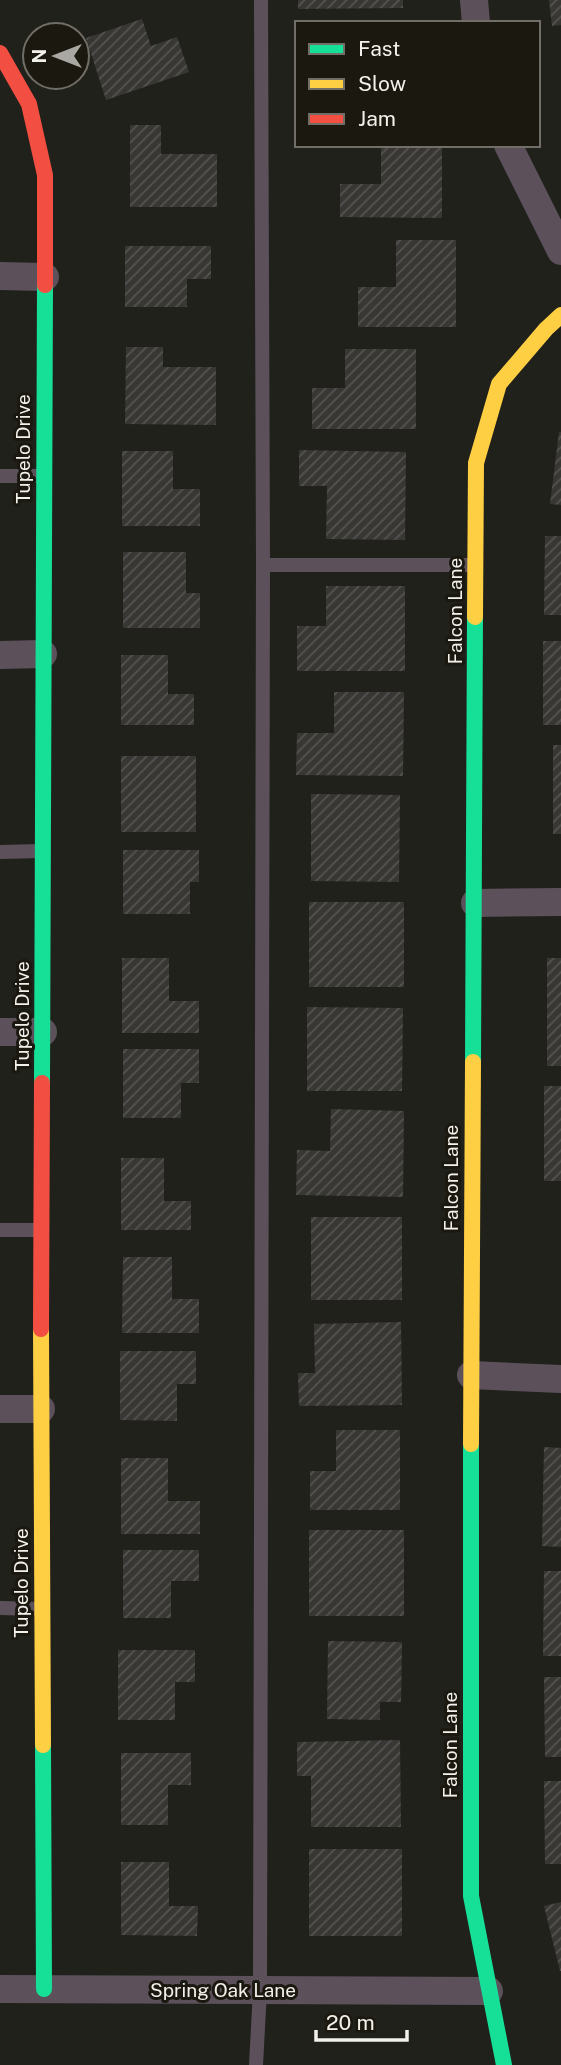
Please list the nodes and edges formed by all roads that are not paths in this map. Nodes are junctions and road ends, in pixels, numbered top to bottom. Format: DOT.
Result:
graph roads {
  1 [pos="261,0"];
  2 [pos="474,0"];
  3 [pos="476,21"];
  4 [pos="0,53"];
  5 [pos="509,147"];
  6 [pos="561,251"];
  7 [pos="0,276"];
  8 [pos="45,277"];
  9 [pos="561,316"];
  10 [pos="0,476"];
  11 [pos="44,476"];
  12 [pos="263,565"];
  13 [pos="476,565"];
  14 [pos="43,654"];
  15 [pos="0,655"];
  16 [pos="43,851"];
  17 [pos="0,852"];
  18 [pos="561,902"];
  19 [pos="475,903"];
  20 [pos="0,1032"];
  21 [pos="43,1032"];
  22 [pos="0,1230"];
  23 [pos="42,1230"];
  24 [pos="471,1375"];
  25 [pos="561,1379"];
  26 [pos="0,1409"];
  27 [pos="41,1409"];
  28 [pos="0,1608"];
  29 [pos="42,1609"];
  30 [pos="0,1989"];
  31 [pos="44,1989"];
  32 [pos="260,1990"];
  33 [pos="489,1991"];
  34 [pos="256,2065"];
  35 [pos="504,2065"];
  1 -- 12 [label="lane"];
  2 -- 3 [label="street"];
  4 -- 8 [label="street, Tupelo Drive"];
  5 -- 6 [label="street"];
  7 -- 8 [label="street"];
  8 -- 11 [label="street, Tupelo Drive"];
  9 -- 13 [label="street, Falcon Lane"];
  10 -- 11 [label="lane"];
  11 -- 14 [label="street, Tupelo Drive"];
  12 -- 13 [label="lane"];
  12 -- 32 [label="lane"];
  13 -- 19 [label="street, Falcon Lane"];
  14 -- 15 [label="street"];
  14 -- 16 [label="street, Tupelo Drive"];
  16 -- 17 [label="lane"];
  16 -- 21 [label="street, Tupelo Drive"];
  18 -- 19 [label="street"];
  19 -- 24 [label="street, Falcon Lane"];
  20 -- 21 [label="street"];
  21 -- 23 [label="street, Tupelo Drive"];
  22 -- 23 [label="lane"];
  23 -- 27 [label="street, Tupelo Drive"];
  24 -- 25 [label="street"];
  24 -- 33 [label="street, Falcon Lane"];
  26 -- 27 [label="street"];
  27 -- 29 [label="street, Tupelo Drive"];
  28 -- 29 [label="lane"];
  29 -- 31 [label="street, Tupelo Drive"];
  30 -- 31 [label="street, Spring Oak Lane"];
  31 -- 32 [label="street, Spring Oak Lane"];
  32 -- 33 [label="street, Spring Oak Lane"];
  32 -- 34 [label="lane"];
  33 -- 35 [label="street, Falcon Lane"];
}
